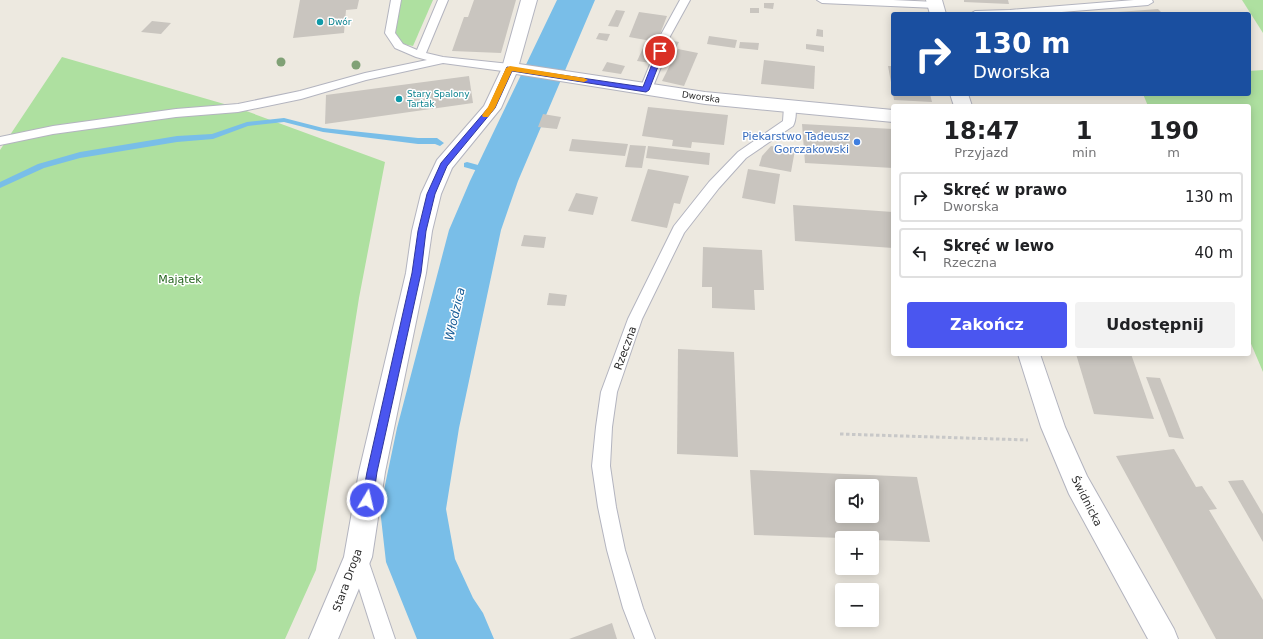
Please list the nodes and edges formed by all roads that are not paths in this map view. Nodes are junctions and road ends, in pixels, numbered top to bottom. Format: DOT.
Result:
graph roads {
  1 [pos="396,0"];
  2 [pos="443,0"];
  3 [pos="528,0"];
  4 [pos="685,0"];
  5 [pos="822,0"];
  6 [pos="1148,2"];
  7 [pos="936,6"];
  8 [pos="1023,12"];
  9 [pos="420,55"];
  10 [pos="443,60"];
  11 [pos="517,69"];
  12 [pos="646,90"];
  13 [pos="790,107"];
  14 [pos="891,116"];
  15 [pos="0,141"];
  16 [pos="1030,356"];
  17 [pos="358,557"];
  18 [pos="323,639"];
  19 [pos="385,639"];
  20 [pos="644,639"];
  21 [pos="1164,639"];
  1 -- 9 [label="lane"];
  2 -- 9 [label="lane"];
  3 -- 11 [label="street, Stara Droga"];
  4 -- 12 [label="lane"];
  5 -- 7 [label="lane"];
  6 -- 8 [label="lane"];
  9 -- 10 [label="lane"];
  10 -- 11 [label="lane"];
  10 -- 15 [label="lane"];
  11 -- 12 [label="street, Dworska"];
  11 -- 17 [label="street, Stara Droga"];
  12 -- 13 [label="street, Dworska"];
  13 -- 14 [label="street, Dworska"];
  13 -- 20 [label="lane, Rzeczna"];
  16 -- 21 [label="street, Świdnicka"];
  17 -- 18 [label="street, Stara Droga"];
  17 -- 19 [label="lane"];
}
